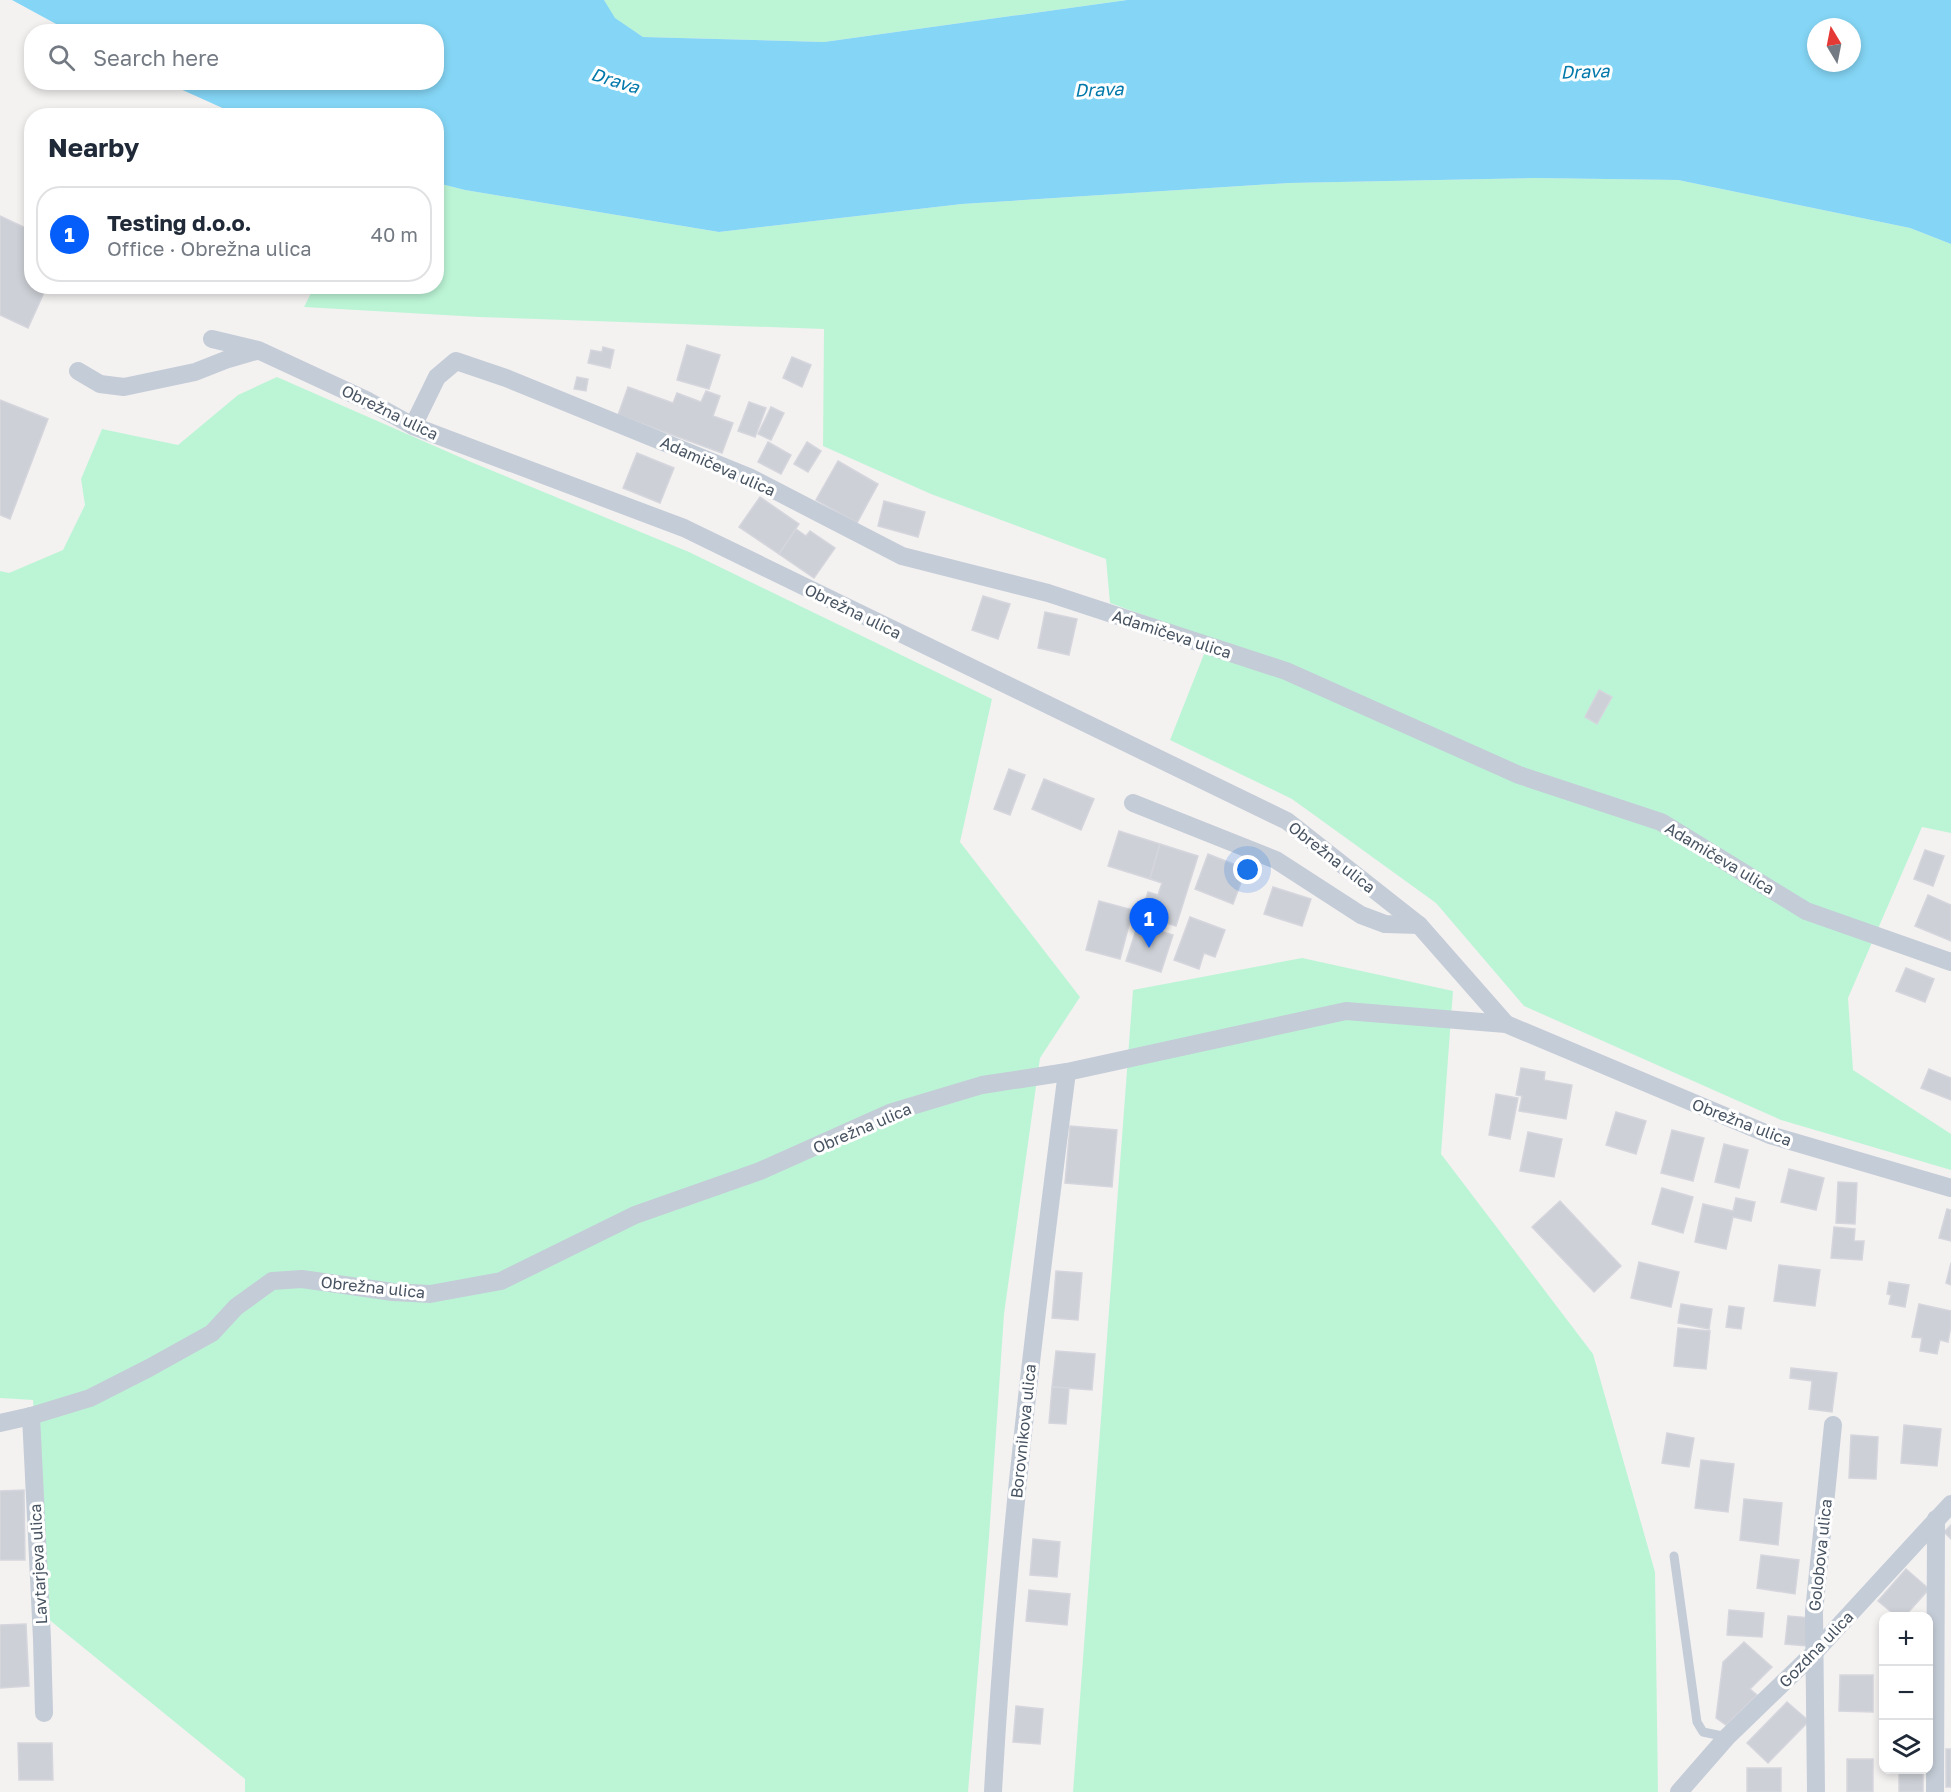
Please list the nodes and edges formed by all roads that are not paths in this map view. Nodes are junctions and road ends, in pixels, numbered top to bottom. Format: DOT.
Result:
graph roads {
  1 [pos="212,339"];
  2 [pos="258,350"];
  3 [pos="78,371"];
  4 [pos="412,426"];
  5 [pos="1133,803"];
  6 [pos="1419,925"];
  7 [pos="1951,962"];
  8 [pos="1506,1024"];
  9 [pos="1067,1072"];
  10 [pos="1951,1188"];
  11 [pos="31,1416"];
  12 [pos="0,1422"];
  13 [pos="1833,1425"];
  14 [pos="1951,1504"];
  15 [pos="1936,1519"];
  16 [pos="1674,1556"];
  17 [pos="1813,1654"];
  18 [pos="44,1713"];
  19 [pos="1727,1737"];
  20 [pos="993,1792"];
  21 [pos="1679,1792"];
  22 [pos="1816,1792"];
  23 [pos="1935,1792"];
  1 -- 2 [label="street, Obrežna ulica"];
  2 -- 3 [label="street"];
  2 -- 4 [label="street, Obrežna ulica"];
  4 -- 6 [label="street, Obrežna ulica"];
  4 -- 7 [label="street, Adamičeva ulica"];
  5 -- 6 [label="street, Obrežna ulica"];
  6 -- 8 [label="street, Obrežna ulica"];
  8 -- 9 [label="street, Obrežna ulica"];
  8 -- 10 [label="street, Obrežna ulica"];
  9 -- 11 [label="street, Obrežna ulica"];
  9 -- 20 [label="street, Borovnikova ulica"];
  11 -- 12 [label="street"];
  11 -- 18 [label="street, Lavtarjeva ulica"];
  13 -- 17 [label="street, Golobova ulica"];
  14 -- 15 [label="street, Gozdna ulica"];
  15 -- 17 [label="street, Gozdna ulica"];
  15 -- 23 [label="street"];
  16 -- 19 [label="lane"];
  17 -- 19 [label="street, Gozdna ulica"];
  17 -- 22 [label="street, Golobova ulica"];
  19 -- 21 [label="street, Gozdna ulica"];
}
